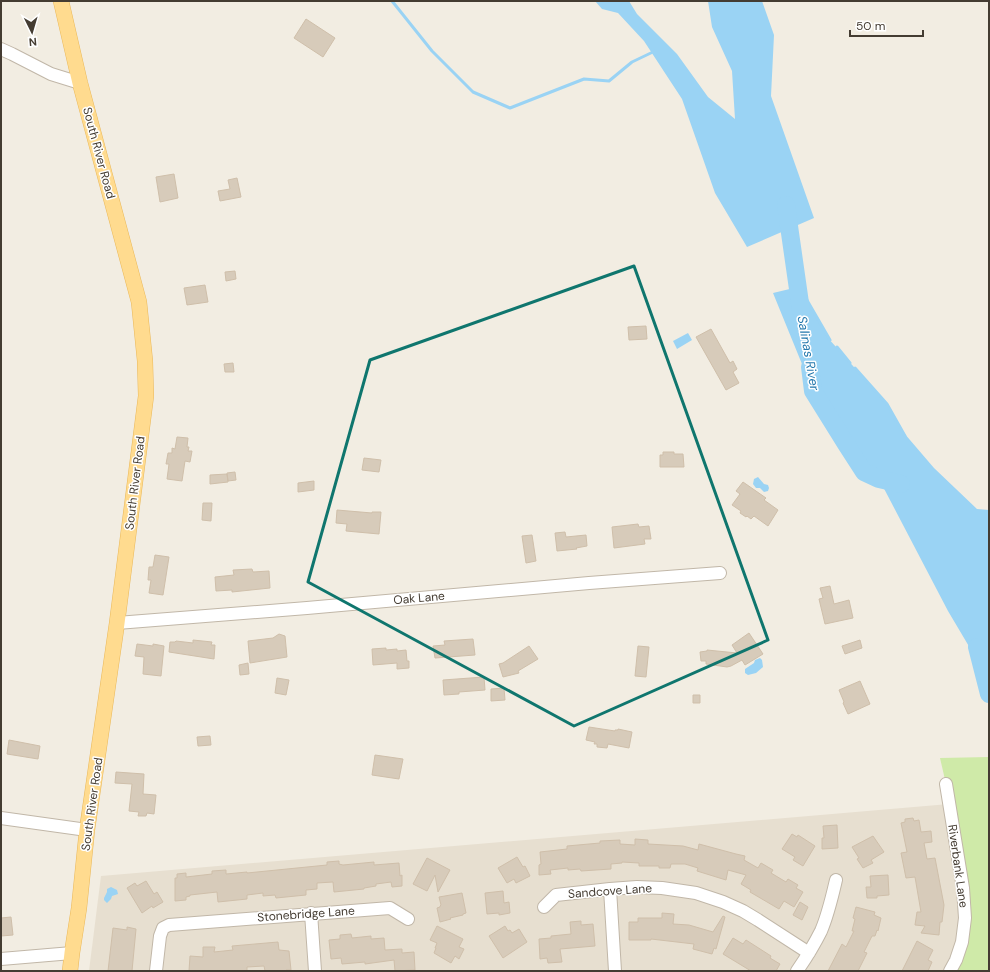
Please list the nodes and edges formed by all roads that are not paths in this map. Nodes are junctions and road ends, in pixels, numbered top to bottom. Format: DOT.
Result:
graph roads {
  1 [pos="61,1"];
  2 [pos="1,49"];
  3 [pos="80,83"];
  4 [pos="720,573"];
  5 [pos="117,623"];
  6 [pos="946,784"];
  7 [pos="1,818"];
  8 [pos="87,830"];
  9 [pos="836,880"];
  10 [pos="610,889"];
  11 [pos="544,907"];
  12 [pos="311,914"];
  13 [pos="408,918"];
  14 [pos="809,953"];
  15 [pos="72,954"];
  16 [pos="1,959"];
  17 [pos="70,971"];
  18 [pos="156,971"];
  19 [pos="315,971"];
  20 [pos="615,971"];
  21 [pos="797,971"];
  22 [pos="950,971"];
  1 -- 3 [label="main road, South River Road"];
  2 -- 3 [label="street"];
  3 -- 5 [label="main road, South River Road"];
  4 -- 5 [label="street, Oak Lane"];
  5 -- 8 [label="main road, South River Road"];
  6 -- 22 [label="street, Riverbank Lane"];
  7 -- 8 [label="street"];
  8 -- 15 [label="main road, South River Road"];
  9 -- 14 [label="street"];
  10 -- 11 [label="street, Sandcove Lane"];
  10 -- 14 [label="street, Sandcove Lane"];
  10 -- 20 [label="street"];
  12 -- 13 [label="street, Stonebridge Lane"];
  12 -- 18 [label="street, Stonebridge Lane"];
  12 -- 19 [label="street"];
  14 -- 21 [label="street"];
  15 -- 16 [label="street"];
  15 -- 17 [label="main road, South River Road"];
}
